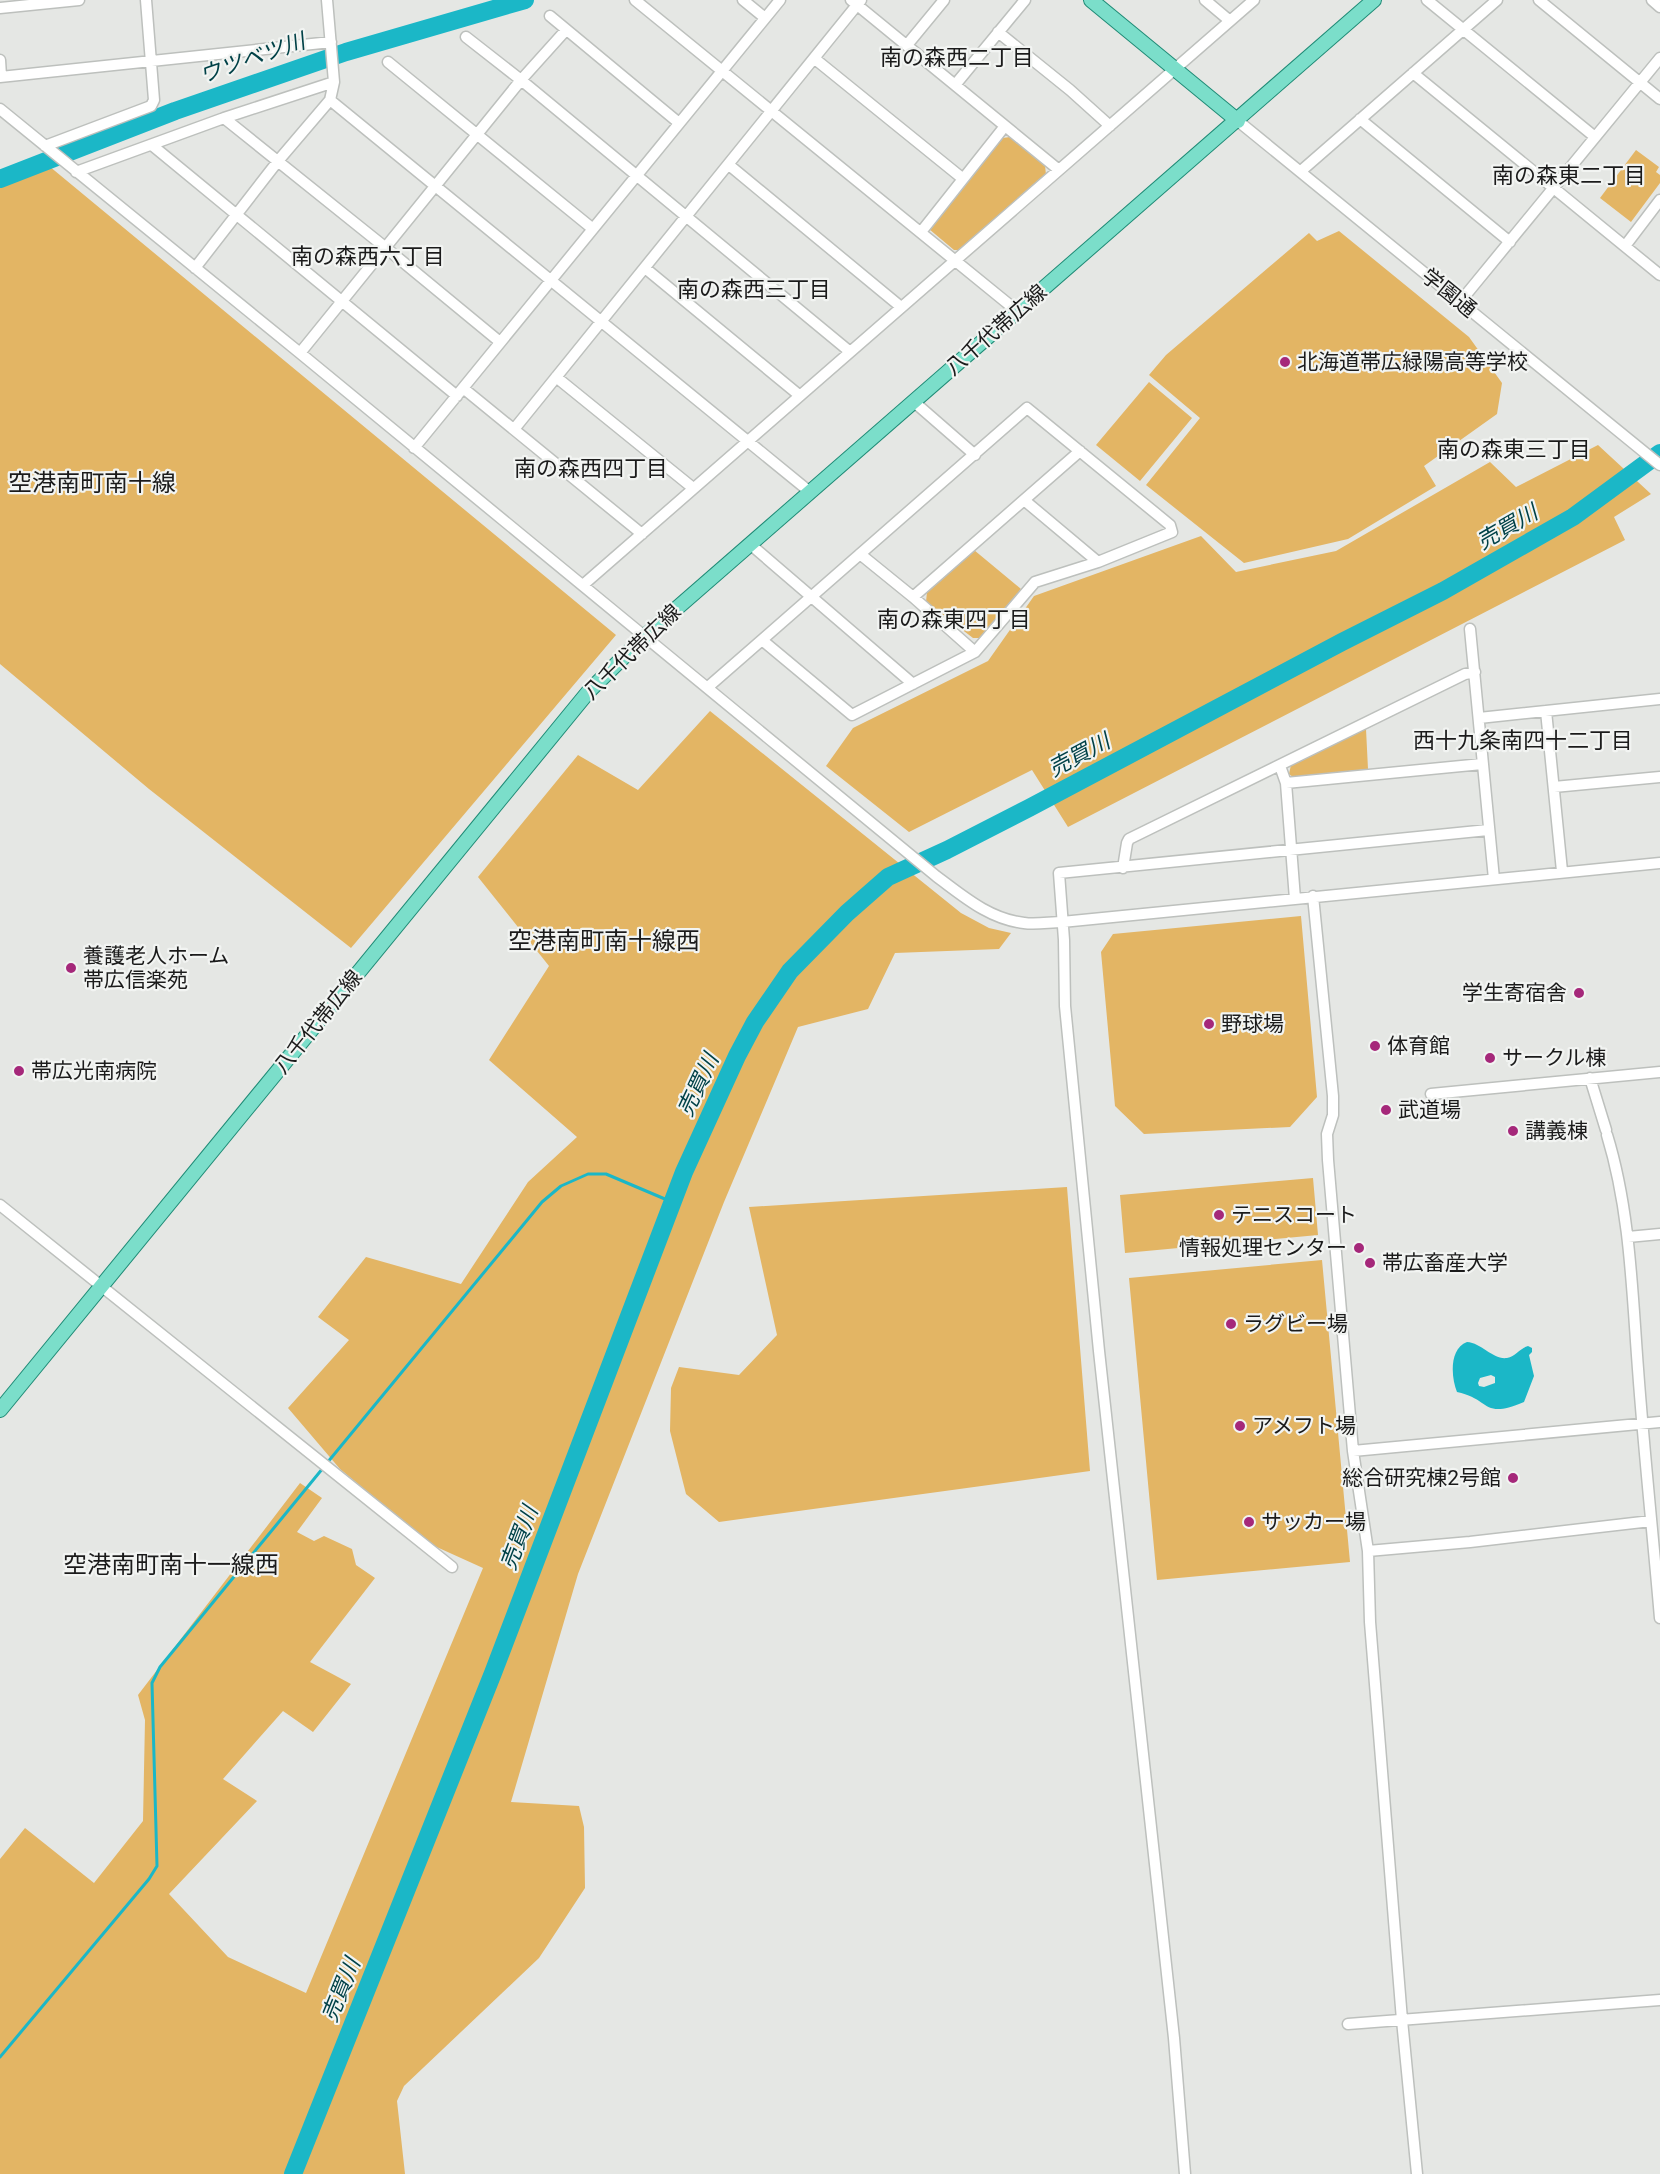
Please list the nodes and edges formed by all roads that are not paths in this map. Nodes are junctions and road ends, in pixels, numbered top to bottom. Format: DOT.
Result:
graph roads {
  1 [pos="79,0"];
  2 [pos="146,0"];
  3 [pos="327,0"];
  4 [pos="635,0"];
  5 [pos="743,0"];
  6 [pos="780,0"];
  7 [pos="944,0"];
  8 [pos="1024,0"];
  9 [pos="1091,0"];
  10 [pos="1205,0"];
  11 [pos="1254,0"];
  12 [pos="1374,0"];
  13 [pos="1427,0"];
  14 [pos="1497,0"];
  15 [pos="1539,0"];
  16 [pos="1652,0"];
  17 [pos="856,2"];
  18 [pos="1660,7"];
  19 [pos="0,8"];
  20 [pos="550,16"];
  21 [pos="765,18"];
  22 [pos="1230,21"];
  23 [pos="1463,28"];
  24 [pos="566,30"];
  25 [pos="998,32"];
  26 [pos="466,37"];
  27 [pos="907,45"];
  28 [pos="331,46"];
  29 [pos="1660,58"];
  30 [pos="815,59"];
  31 [pos="0,60"];
  32 [pos="150,61"];
  33 [pos="388,62"];
  34 [pos="1175,68"];
  35 [pos="723,70"];
  36 [pos="1413,73"];
  37 [pos="1,76"];
  38 [pos="334,77"];
  39 [pos="521,80"];
  40 [pos="1640,83"];
  41 [pos="955,85"];
  42 [pos="1660,99"];
  43 [pos="330,100"];
  44 [pos="0,109"];
  45 [pos="771,112"];
  46 [pos="224,118"];
  47 [pos="1360,119"];
  48 [pos="1238,121"];
  49 [pos="679,123"];
  50 [pos="1005,126"];
  51 [pos="1110,126"];
  52 [pos="479,135"];
  53 [pos="1595,137"];
  54 [pos="153,146"];
  55 [pos="47,147"];
  56 [pos="278,161"];
  57 [pos="729,165"];
  58 [pos="1059,171"];
  59 [pos="1300,171"];
  60 [pos="76,172"];
  61 [pos="636,175"];
  62 [pos="962,178"];
  63 [pos="436,188"];
  64 [pos="1552,189"];
  65 [pos="1660,200"];
  66 [pos="237,215"];
  67 [pos="686,216"];
  68 [pos="593,230"];
  69 [pos="921,232"];
  70 [pos="1510,242"];
  71 [pos="1625,246"];
  72 [pos="386,248"];
  73 [pos="956,261"];
  74 [pos="195,268"];
  75 [pos="645,268"];
  76 [pos="1660,275"];
  77 [pos="551,281"];
  78 [pos="341,302"];
  79 [pos="1460,302"];
  80 [pos="901,307"];
  81 [pos="1017,311"];
  82 [pos="600,322"];
  83 [pos="500,342"];
  84 [pos="849,351"];
  85 [pos="300,353"];
  86 [pos="556,377"];
  87 [pos="460,392"];
  88 [pos="799,395"];
  89 [pos="913,401"];
  90 [pos="515,428"];
  91 [pos="748,442"];
  92 [pos="414,448"];
  93 [pos="1080,451"];
  94 [pos="975,454"];
  95 [pos="1660,465"];
  96 [pos="693,488"];
  97 [pos="810,492"];
  98 [pos="1024,500"];
  99 [pos="642,534"];
  100 [pos="750,544"];
  101 [pos="860,554"];
  102 [pos="1098,562"];
  103 [pos="583,585"];
  104 [pos="913,597"];
  105 [pos="811,598"];
  106 [pos="1470,629"];
  107 [pos="645,636"];
  108 [pos="762,640"];
  109 [pos="975,652"];
  110 [pos="1474,672"];
  111 [pos="913,684"];
  112 [pos="708,687"];
  113 [pos="1660,699"];
  114 [pos="1546,711"];
  115 [pos="1479,718"];
  116 [pos="1482,764"];
  117 [pos="1280,765"];
  118 [pos="1660,777"];
  119 [pos="1286,783"];
  120 [pos="1554,787"];
  121 [pos="1488,830"];
  122 [pos="1292,851"];
  123 [pos="1660,862"];
  124 [pos="1123,868"];
  125 [pos="1562,872"];
  126 [pos="1494,879"];
  127 [pos="1313,896"];
  128 [pos="1295,898"];
  129 [pos="1062,922"];
  130 [pos="1660,1072"];
  131 [pos="1590,1078"];
  132 [pos="1431,1094"];
  133 [pos="0,1205"];
  134 [pos="1660,1234"];
  135 [pos="1628,1237"];
  136 [pos="102,1286"];
  137 [pos="0,1410"];
  138 [pos="1660,1422"];
  139 [pos="1642,1424"];
  140 [pos="1353,1451"];
  141 [pos="1651,1521"];
  142 [pos="1368,1551"];
  143 [pos="452,1567"];
  144 [pos="1660,1618"];
  145 [pos="1660,2000"];
  146 [pos="1402,2020"];
  147 [pos="1348,2024"];
  148 [pos="1185,2174"];
  149 [pos="1417,2174"];
  1 -- 19 [label="street"];
  2 -- 32 [label="street"];
  3 -- 28 [label="street"];
  4 -- 35 [label="street"];
  5 -- 21 [label="street"];
  6 -- 21 [label="street"];
  7 -- 27 [label="street"];
  8 -- 25 [label="street"];
  9 -- 34 [label="main road"];
  10 -- 22 [label="street"];
  11 -- 22 [label="street"];
  12 -- 48 [label="main road, 八千代帯広線"];
  13 -- 23 [label="street"];
  14 -- 23 [label="street"];
  15 -- 40 [label="street"];
  16 -- 18 [label="street"];
  17 -- 27 [label="street"];
  17 -- 30 [label="street"];
  20 -- 24 [label="street"];
  21 -- 35 [label="street"];
  22 -- 34 [label="street"];
  23 -- 36 [label="street"];
  23 -- 53 [label="street"];
  24 -- 39 [label="street"];
  24 -- 49 [label="street"];
  25 -- 41 [label="street"];
  25 -- 51 [label="street"];
  26 -- 39 [label="street"];
  27 -- 41 [label="street"];
  28 -- 32 [label="street"];
  28 -- 38 [label="street"];
  29 -- 40 [label="street"];
  30 -- 45 [label="street"];
  30 -- 62 [label="street"];
  31 -- 37 [label="street"];
  32 -- 37 [label="street"];
  32 -- 55 [label="street"];
  33 -- 52 [label="street"];
  34 -- 48 [label="main road"];
  34 -- 51 [label="street"];
  35 -- 45 [label="street"];
  35 -- 49 [label="street"];
  36 -- 47 [label="street"];
  36 -- 64 [label="street"];
  38 -- 43 [label="street"];
  38 -- 46 [label="street"];
  39 -- 52 [label="street"];
  39 -- 61 [label="street"];
  40 -- 42 [label="street"];
  40 -- 53 [label="street"];
  41 -- 50 [label="street"];
  43 -- 56 [label="street"];
  43 -- 63 [label="street"];
  44 -- 55 [label="street"];
  45 -- 57 [label="street"];
  45 -- 69 [label="street"];
  46 -- 54 [label="street"];
  46 -- 56 [label="street"];
  47 -- 59 [label="street"];
  47 -- 70 [label="street"];
  48 -- 59 [label="street, 学園通"];
  48 -- 81 [label="main road, 八千代帯広線"];
  49 -- 61 [label="street"];
  50 -- 58 [label="street"];
  50 -- 62 [label="street"];
  51 -- 58 [label="street"];
  52 -- 63 [label="street"];
  52 -- 68 [label="street"];
  53 -- 64 [label="street"];
  54 -- 60 [label="street"];
  54 -- 66 [label="street"];
  55 -- 60 [label="street"];
  56 -- 66 [label="street"];
  56 -- 72 [label="street"];
  57 -- 67 [label="street"];
  57 -- 80 [label="street"];
  58 -- 73 [label="street"];
  59 -- 79 [label="street, 学園通"];
  60 -- 74 [label="street"];
  61 -- 67 [label="street"];
  61 -- 68 [label="street"];
  62 -- 69 [label="street"];
  63 -- 72 [label="street"];
  63 -- 77 [label="street"];
  64 -- 70 [label="street"];
  64 -- 71 [label="street"];
  65 -- 71 [label="street"];
  66 -- 74 [label="street"];
  66 -- 78 [label="street"];
  67 -- 75 [label="street"];
  67 -- 84 [label="street"];
  68 -- 77 [label="street"];
  69 -- 73 [label="street"];
  70 -- 79 [label="street"];
  71 -- 76 [label="street"];
  72 -- 78 [label="street"];
  72 -- 83 [label="street"];
  73 -- 80 [label="street"];
  73 -- 81 [label="street"];
  74 -- 85 [label="street"];
  75 -- 82 [label="street"];
  75 -- 88 [label="street"];
  77 -- 82 [label="street"];
  77 -- 83 [label="street"];
  78 -- 85 [label="street"];
  78 -- 87 [label="street"];
  79 -- 95 [label="street, 学園通"];
  80 -- 84 [label="street"];
  81 -- 89 [label="main road, 八千代帯広線"];
  82 -- 86 [label="street"];
  82 -- 91 [label="street"];
  83 -- 87 [label="street"];
  84 -- 88 [label="street"];
  85 -- 92 [label="street"];
  86 -- 90 [label="street"];
  86 -- 96 [label="street"];
  87 -- 90 [label="street"];
  87 -- 92 [label="street"];
  88 -- 91 [label="street"];
  89 -- 94 [label="street"];
  89 -- 97 [label="main road, 八千代帯広線"];
  90 -- 99 [label="street"];
  91 -- 96 [label="street"];
  91 -- 97 [label="street"];
  92 -- 103 [label="street"];
  93 -- 94 [label="street"];
  93 -- 98 [label="street"];
  93 -- 102 [label="street"];
  94 -- 101 [label="street"];
  96 -- 99 [label="street"];
  97 -- 100 [label="main road, 八千代帯広線"];
  98 -- 102 [label="street"];
  98 -- 104 [label="street"];
  99 -- 103 [label="street"];
  100 -- 105 [label="street"];
  100 -- 107 [label="main road, 八千代帯広線"];
  101 -- 104 [label="street"];
  101 -- 105 [label="street"];
  102 -- 109 [label="street"];
  103 -- 107 [label="street"];
  104 -- 109 [label="street"];
  105 -- 108 [label="street"];
  105 -- 111 [label="street"];
  106 -- 110 [label="street"];
  107 -- 112 [label="street"];
  107 -- 136 [label="main road, 八千代帯広線"];
  108 -- 111 [label="street"];
  108 -- 112 [label="street"];
  109 -- 111 [label="street"];
  110 -- 115 [label="street"];
  110 -- 117 [label="street"];
  112 -- 129 [label="street"];
  113 -- 114 [label="street"];
  114 -- 115 [label="street"];
  114 -- 120 [label="street"];
  115 -- 116 [label="street"];
  116 -- 119 [label="street"];
  116 -- 121 [label="street"];
  117 -- 119 [label="street"];
  117 -- 124 [label="street"];
  118 -- 120 [label="street"];
  119 -- 122 [label="street"];
  120 -- 125 [label="street"];
  121 -- 122 [label="street"];
  121 -- 126 [label="street"];
  122 -- 124 [label="street"];
  122 -- 128 [label="street"];
  123 -- 125 [label="street"];
  124 -- 129 [label="street"];
  125 -- 126 [label="street"];
  126 -- 127 [label="street"];
  127 -- 128 [label="street"];
  127 -- 140 [label="street"];
  128 -- 129 [label="street"];
  129 -- 148 [label="street"];
  130 -- 131 [label="street"];
  131 -- 132 [label="street"];
  131 -- 135 [label="street"];
  133 -- 136 [label="street"];
  134 -- 135 [label="street"];
  135 -- 139 [label="street"];
  136 -- 137 [label="main road, 八千代帯広線"];
  136 -- 143 [label="street"];
  138 -- 139 [label="street"];
  139 -- 140 [label="street"];
  139 -- 141 [label="street"];
  140 -- 142 [label="street"];
  141 -- 142 [label="street"];
  141 -- 144 [label="street"];
  142 -- 146 [label="street"];
  145 -- 146 [label="street"];
  146 -- 147 [label="street"];
  146 -- 149 [label="street"];
}
